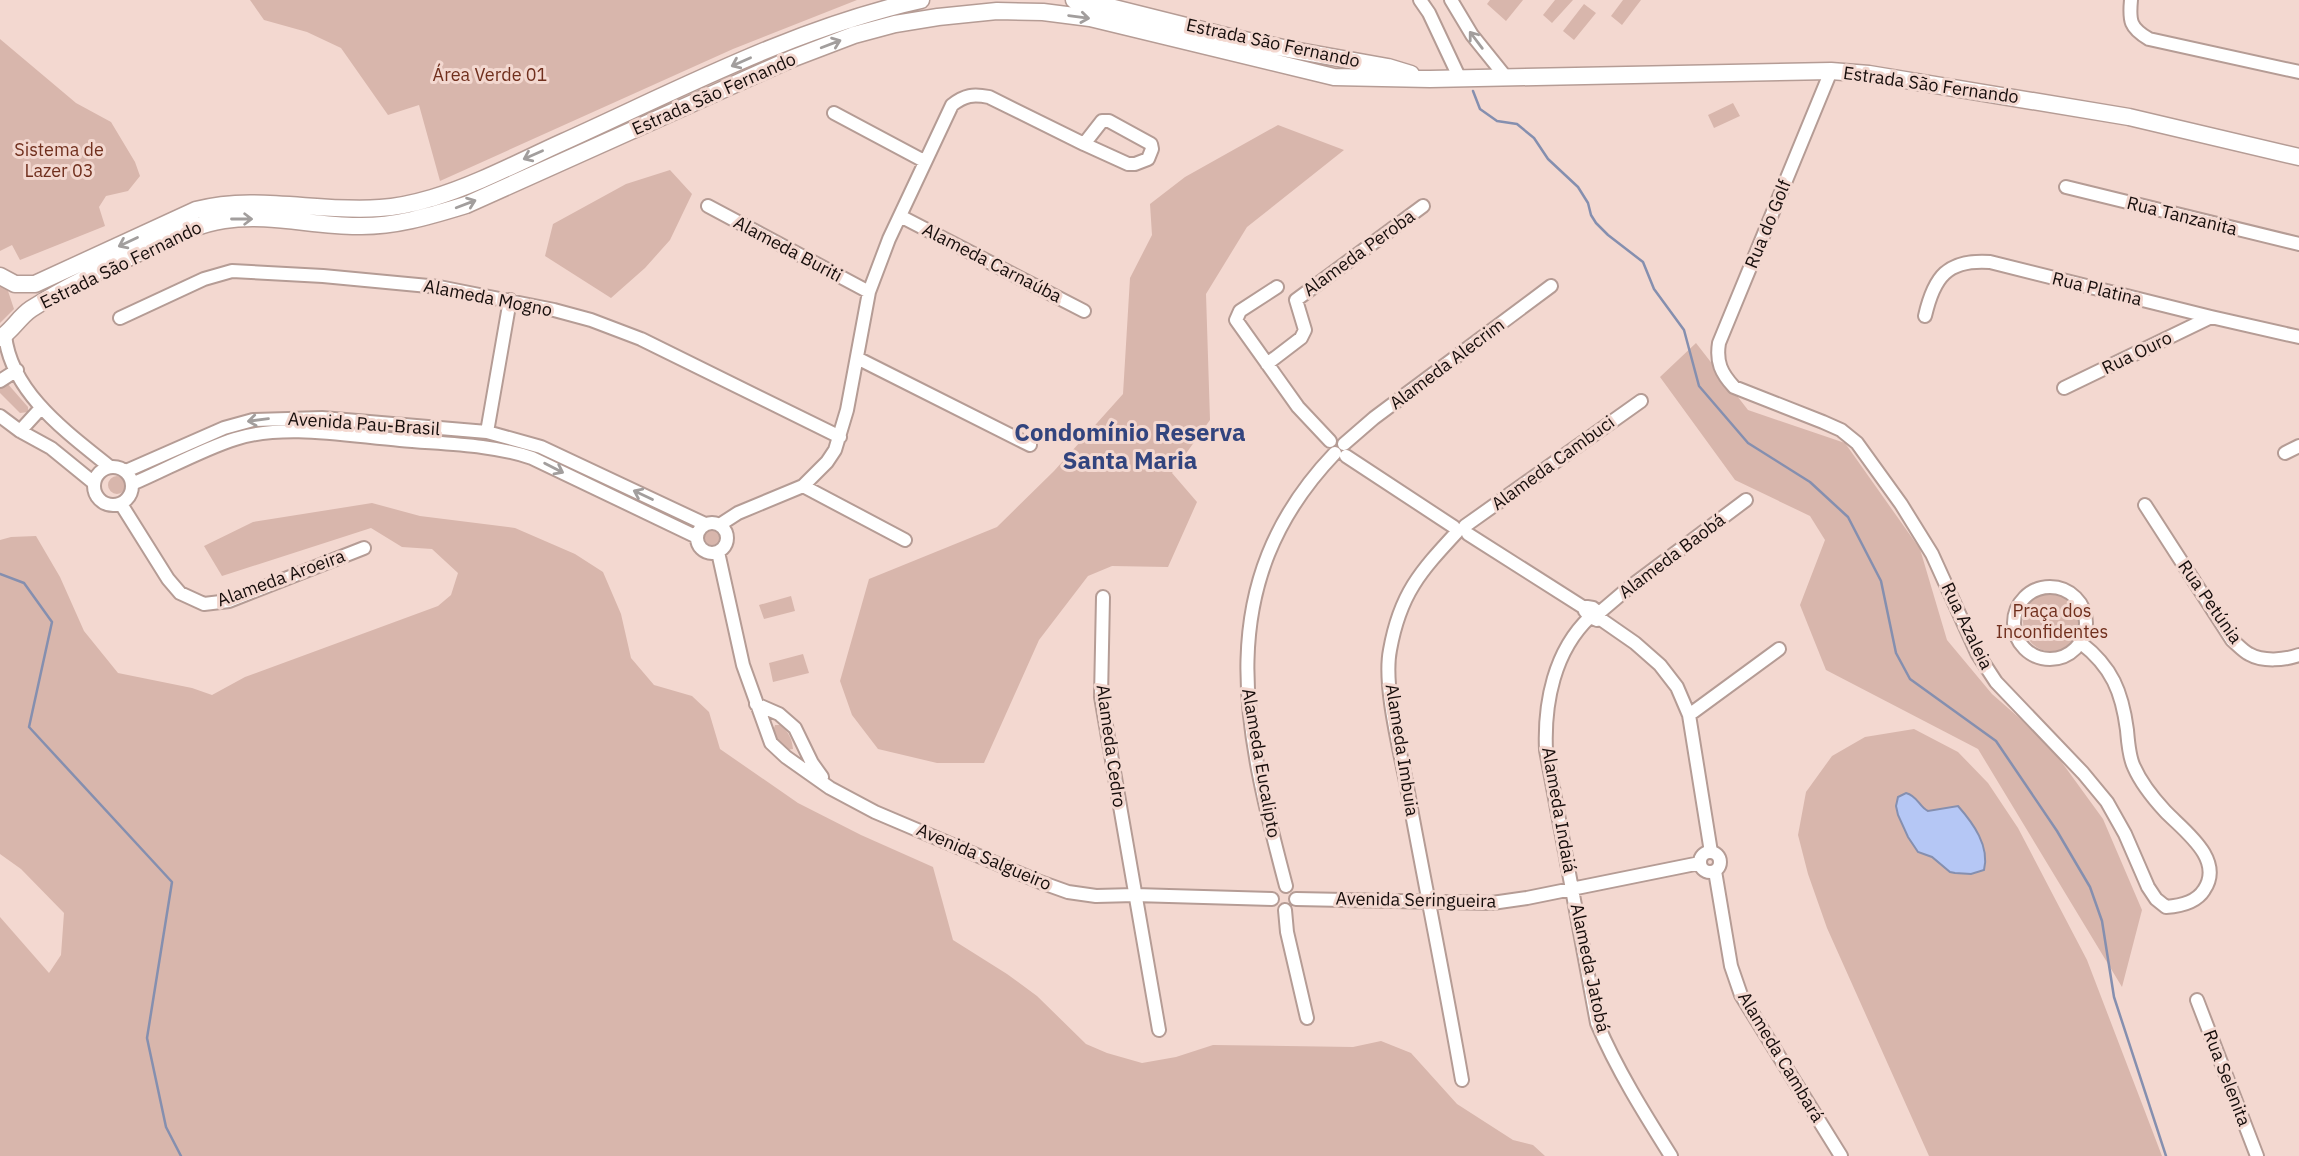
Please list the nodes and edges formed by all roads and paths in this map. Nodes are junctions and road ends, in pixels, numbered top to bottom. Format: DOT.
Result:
graph roads {
  1 [pos="921,0"];
  2 [pos="1073,0"];
  3 [pos="1420,0"];
  4 [pos="1451,0"];
  5 [pos="2131,0"];
  6 [pos="1430,6"];
  7 [pos="1832,71"];
  8 [pos="2299,72"];
  9 [pos="1505,76"];
  10 [pos="1430,79"];
  11 [pos="1460,79"];
  12 [pos="834,113"];
  13 [pos="1084,144"];
  14 [pos="2299,157"];
  15 [pos="924,161"];
  16 [pos="2066,187"];
  17 [pos="708,206"];
  18 [pos="1423,206"];
  19 [pos="900,216"];
  20 [pos="2299,244"];
  21 [pos="7,280"];
  22 [pos="1551,286"];
  23 [pos="1277,287"];
  24 [pos="869,292"];
  25 [pos="510,300"];
  26 [pos="1084,311"];
  27 [pos="24,314"];
  28 [pos="1925,316"];
  29 [pos="2211,317"];
  30 [pos="120,318"];
  31 [pos="3,336"];
  32 [pos="2299,337"];
  33 [pos="857,358"];
  34 [pos="1267,364"];
  35 [pos="17,370"];
  36 [pos="1725,377"];
  37 [pos="0,381"];
  38 [pos="2064,388"];
  39 [pos="1641,401"];
  40 [pos="41,408"];
  41 [pos="0,416"];
  42 [pos="65,430"];
  43 [pos="20,431"];
  44 [pos="487,432"];
  45 [pos="840,437"];
  46 [pos="456,445"];
  47 [pos="1030,445"];
  48 [pos="2299,446"];
  49 [pos="51,448"];
  50 [pos="1339,449"];
  51 [pos="513,452"];
  52 [pos="2285,453"];
  53 [pos="110,467"];
  54 [pos="126,471"];
  55 [pos="94,483"];
  56 [pos="132,484"];
  57 [pos="803,486"];
  58 [pos="1746,500"];
  59 [pos="121,504"];
  60 [pos="2145,505"];
  61 [pos="705,524"];
  62 [pos="720,524"];
  63 [pos="1461,530"];
  64 [pos="697,537"];
  65 [pos="905,540"];
  66 [pos="364,548"];
  67 [pos="718,552"];
  68 [pos="1103,597"];
  69 [pos="1594,614"];
  70 [pos="2081,643"];
  71 [pos="1779,649"];
  72 [pos="2299,655"];
  73 [pos="756,704"];
  74 [pos="779,714"];
  75 [pos="1689,715"];
  76 [pos="765,724"];
  77 [pos="803,746"];
  78 [pos="791,759"];
  79 [pos="830,788"];
  80 [pos="1711,852"];
  81 [pos="1700,863"];
  82 [pos="1715,872"];
  83 [pos="1286,886"];
  84 [pos="1573,889"];
  85 [pos="1135,895"];
  86 [pos="1272,899"];
  87 [pos="1296,899"];
  88 [pos="1431,903"];
  89 [pos="1284,910"];
  90 [pos="2197,1000"];
  91 [pos="1307,1018"];
  92 [pos="1158,1030"];
  93 [pos="1462,1080"];
  94 [pos="1671,1156"];
  95 [pos="1841,1156"];
  96 [pos="2257,1156"];
  1 -- 21 [label="main road, Estrada São Fernando, one-way"];
  2 -- 10 [label="main road, Estrada São Fernando"];
  3 -- 6 [label="street"];
  9 -- 4 [label="street, one-way"];
  5 -- 8 [label="street"];
  6 -- 11 [label="street"];
  7 -- 9 [label="main road, Estrada São Fernando"];
  7 -- 14 [label="main road, Estrada São Fernando"];
  7 -- 36 [label="street, Rua do Golf"];
  9 -- 11 [label="main road, Estrada São Fernando"];
  10 -- 11 [label="main road, Estrada São Fernando"];
  27 -- 10 [label="main road, Estrada São Fernando, one-way"];
  12 -- 15 [label="street"];
  13 -- 13 [label="street"];
  13 -- 15 [label="street"];
  15 -- 19 [label="street"];
  16 -- 20 [label="street, Rua Tanzanita"];
  17 -- 24 [label="street, Alameda Buriti"];
  18 -- 34 [label="street, Alameda Peroba"];
  19 -- 24 [label="street"];
  19 -- 26 [label="street, Alameda Carnaúba"];
  21 -- 27 [label="main road"];
  22 -- 50 [label="street, Alameda Alecrim"];
  23 -- 34 [label="street"];
  24 -- 33 [label="street"];
  25 -- 30 [label="street, Alameda Mogno"];
  25 -- 44 [label="street"];
  25 -- 45 [label="street, Alameda Mogno"];
  27 -- 31 [label="main road, Estrada São Fernando"];
  28 -- 29 [label="street, Rua Platina"];
  29 -- 32 [label="street, Rua Platina"];
  29 -- 38 [label="street, Rua Ouro"];
  31 -- 35 [label="street"];
  33 -- 45 [label="street"];
  33 -- 47 [label="street"];
  34 -- 50 [label="street"];
  35 -- 37 [label="street"];
  35 -- 40 [label="street"];
  36 -- 70 [label="street, Rua Azaleia"];
  39 -- 63 [label="street, Alameda Cambuci"];
  40 -- 42 [label="street"];
  40 -- 43 [label="street"];
  41 -- 43 [label="street"];
  42 -- 49 [label="street"];
  42 -- 53 [label="street"];
  43 -- 49 [label="street"];
  44 -- 46 [label="street, Avenida Pau-Brasil"];
  44 -- 51 [label="street, Avenida Pau-Brasil"];
  44 -- 54 [label="street, Avenida Pau-Brasil, one-way"];
  61 -- 44 [label="street, Avenida Pau-Brasil, one-way"];
  45 -- 57 [label="street"];
  46 -- 51 [label="street, Avenida Pau-Brasil"];
  46 -- 56 [label="street, Avenida Pau-Brasil"];
  48 -- 52 [label="street"];
  49 -- 55 [label="street"];
  50 -- 63 [label="street"];
  50 -- 83 [label="street, Alameda Eucalipto"];
  51 -- 64 [label="street, Avenida Pau-Brasil, one-way"];
  53 -- 54 [label="street"];
  53 -- 55 [label="street"];
  54 -- 56 [label="street"];
  55 -- 59 [label="street"];
  56 -- 59 [label="street"];
  57 -- 62 [label="street"];
  57 -- 65 [label="street"];
  58 -- 69 [label="street, Alameda Baobá"];
  59 -- 66 [label="street, Alameda Aroeira"];
  60 -- 72 [label="street, Rua Petúnia"];
  61 -- 62 [label="street, Avenida Pau-Brasil"];
  61 -- 64 [label="street"];
  62 -- 67 [label="street"];
  63 -- 69 [label="street"];
  63 -- 88 [label="street, Alameda Imbuia"];
  64 -- 67 [label="street, Avenida Pau-Brasil"];
  67 -- 73 [label="street"];
  68 -- 85 [label="street, Alameda Cedro"];
  69 -- 75 [label="street"];
  69 -- 84 [label="street, Alameda Indaiá"];
  70 -- 70 [label="street"];
  71 -- 75 [label="street"];
  73 -- 74 [label="street, Avenida Salgueiro"];
  73 -- 76 [label="street, Avenida Salgueiro"];
  74 -- 76 [label="street"];
  74 -- 77 [label="street, Avenida Salgueiro"];
  75 -- 80 [label="street"];
  76 -- 78 [label="street, Avenida Salgueiro"];
  77 -- 78 [label="street"];
  77 -- 79 [label="street, Avenida Salgueiro"];
  78 -- 79 [label="street, Avenida Salgueiro"];
  79 -- 85 [label="street, Avenida Salgueiro"];
  80 -- 81 [label="street"];
  80 -- 82 [label="street"];
  81 -- 82 [label="street"];
  81 -- 84 [label="street, Avenida Seringueira"];
  82 -- 95 [label="street, Alameda Cambará"];
  83 -- 86 [label="street"];
  83 -- 87 [label="street"];
  84 -- 88 [label="street, Avenida Seringueira"];
  84 -- 94 [label="street, Alameda Jatobá"];
  85 -- 86 [label="street, Avenida Salgueiro"];
  85 -- 92 [label="street, Alameda Cedro"];
  86 -- 89 [label="street"];
  87 -- 88 [label="street, Avenida Seringueira"];
  87 -- 89 [label="street"];
  88 -- 93 [label="street, Alameda Imbuia"];
  89 -- 91 [label="street"];
  90 -- 96 [label="street, Rua Selenita"];
}
